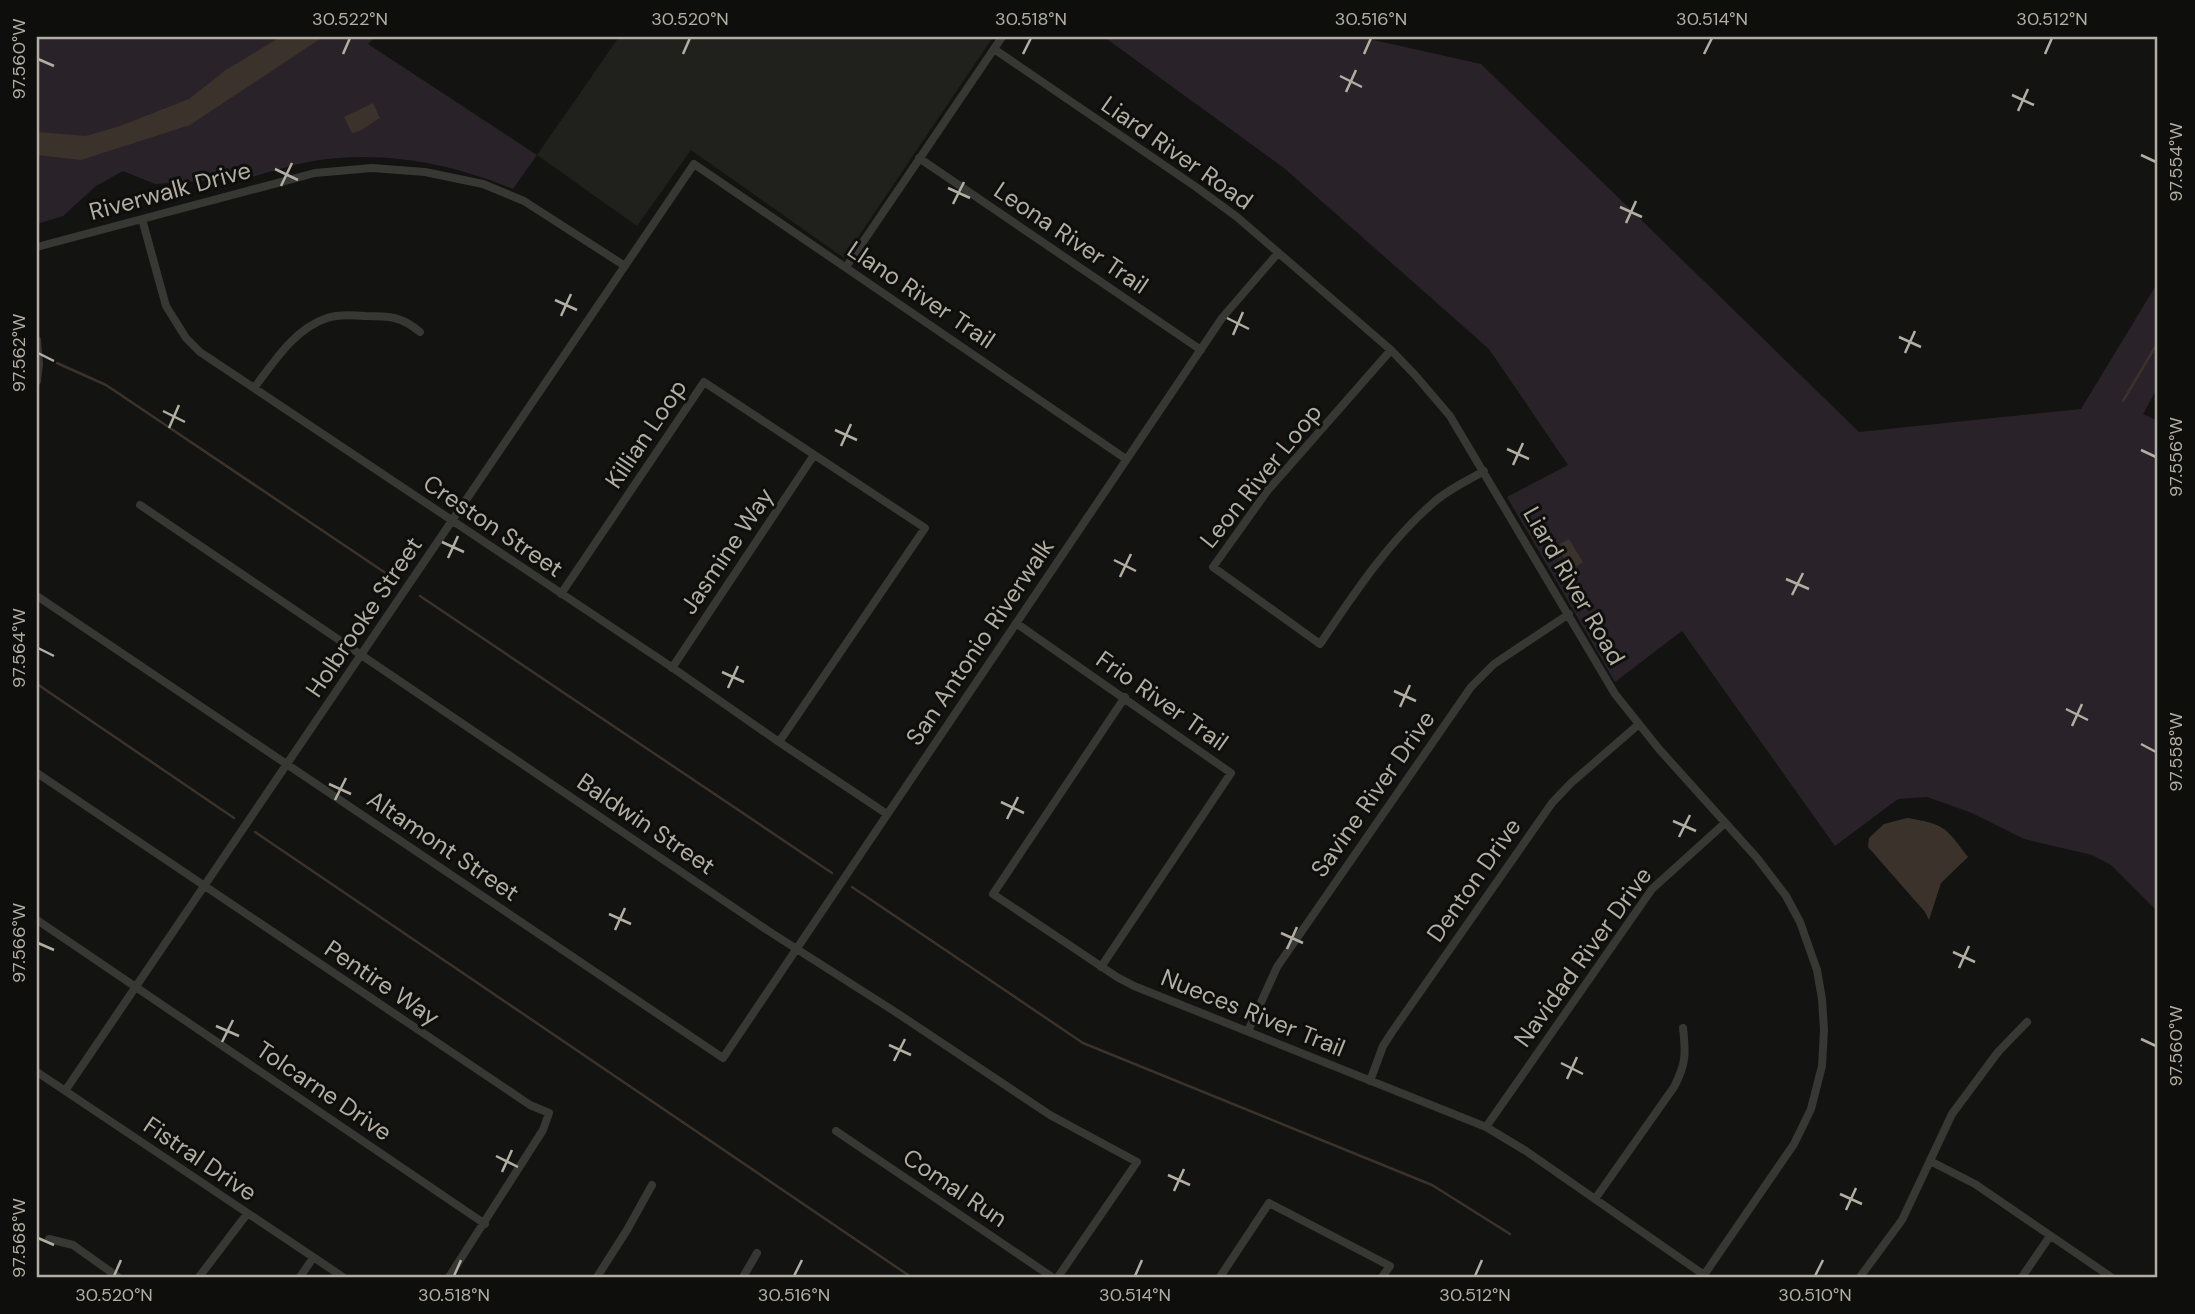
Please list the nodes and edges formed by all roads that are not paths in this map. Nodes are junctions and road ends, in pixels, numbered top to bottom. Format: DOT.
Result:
graph roads {
  1 [pos="1002,37"];
  2 [pos="993,49"];
  3 [pos="919,158"];
  4 [pos="694,164"];
  5 [pos="142,219"];
  6 [pos="37,247"];
  7 [pos="1278,253"];
  8 [pos="625,266"];
  9 [pos="846,267"];
  10 [pos="420,332"];
  11 [pos="37,340"];
  12 [pos="1391,349"];
  13 [pos="1201,350"];
  14 [pos="37,381"];
  15 [pos="254,388"];
  16 [pos="814,455"];
  17 [pos="1126,459"];
  18 [pos="1484,471"];
  19 [pos="140,505"];
  20 [pos="452,521"];
  21 [pos="561,594"];
  22 [pos="37,596"];
  23 [pos="1569,614"];
  24 [pos="1016,623"];
  25 [pos="361,655"];
  26 [pos="672,668"];
  27 [pos="1125,697"];
  28 [pos="1639,724"];
  29 [pos="779,742"];
  30 [pos="287,764"];
  31 [pos="37,773"];
  32 [pos="887,814"];
  33 [pos="1725,823"];
  34 [pos="204,886"];
  35 [pos="37,920"];
  36 [pos="796,949"];
  37 [pos="1101,967"];
  38 [pos="135,988"];
  39 [pos="2028,1022"];
  40 [pos="1682,1028"];
  41 [pos="1248,1031"];
  42 [pos="723,1058"];
  43 [pos="37,1072"];
  44 [pos="1370,1081"];
  45 [pos="65,1091"];
  46 [pos="1486,1127"];
  47 [pos="836,1131"];
  48 [pos="1930,1161"];
  49 [pos="652,1185"];
  50 [pos="1595,1199"];
  51 [pos="247,1214"];
  52 [pos="485,1224"];
  53 [pos="2050,1236"];
  54 [pos="49,1239"];
  55 [pos="757,1253"];
  56 [pos="313,1258"];
  57 [pos="1706,1276"];
  58 [pos="118,1277"];
  59 [pos="199,1277"];
  60 [pos="300,1277"];
  61 [pos="343,1277"];
  62 [pos="449,1277"];
  63 [pos="597,1277"];
  64 [pos="743,1277"];
  65 [pos="1052,1277"];
  66 [pos="1058,1277"];
  67 [pos="1220,1277"];
  68 [pos="1382,1277"];
  69 [pos="1860,1277"];
  70 [pos="2022,1277"];
  71 [pos="2111,1277"];
  1 -- 2 [label="street"];
  2 -- 3 [label="street"];
  2 -- 7 [label="street, Liard River Road"];
  3 -- 9 [label="street"];
  3 -- 13 [label="street, Leona River Trail"];
  4 -- 8 [label="street, Holbrooke Street"];
  4 -- 9 [label="street, Llano River Trail"];
  5 -- 6 [label="street, Riverwalk Drive"];
  5 -- 8 [label="street, Riverwalk Drive"];
  5 -- 15 [label="street, Creston Street"];
  7 -- 12 [label="street, Liard River Road"];
  7 -- 13 [label="street, San Antonio Riverwalk"];
  8 -- 20 [label="street, Holbrooke Street"];
  9 -- 17 [label="street, Llano River Trail"];
  10 -- 15 [label="street"];
  11 -- 14 [label="street"];
  12 -- 18 [label="street, Liard River Road"];
  12 -- 18 [label="street, Leon River Loop"];
  13 -- 17 [label="street, San Antonio Riverwalk"];
  15 -- 20 [label="street, Creston Street"];
  16 -- 21 [label="street, Killian Loop"];
  16 -- 26 [label="street, Jasmine Way"];
  16 -- 29 [label="street, Killian Loop"];
  17 -- 24 [label="street, San Antonio Riverwalk"];
  18 -- 23 [label="street, Liard River Road"];
  19 -- 25 [label="street, Baldwin Street"];
  20 -- 21 [label="street, Creston Street"];
  20 -- 25 [label="street, Holbrooke Street"];
  21 -- 26 [label="street, Creston Street"];
  22 -- 30 [label="street, Altamont Street"];
  23 -- 28 [label="street, Liard River Road"];
  23 -- 41 [label="street, Savine River Drive"];
  24 -- 27 [label="street, Frio River Trail"];
  24 -- 32 [label="street, San Antonio Riverwalk"];
  25 -- 30 [label="street, Holbrooke Street"];
  25 -- 36 [label="street, Baldwin Street"];
  26 -- 29 [label="street, Creston Street"];
  27 -- 37 [label="street, Frio River Trail"];
  27 -- 37 [label="street, Nueces River Trail"];
  28 -- 33 [label="street, Liard River Road"];
  28 -- 44 [label="street, Denton Drive"];
  29 -- 32 [label="street, Creston Street"];
  30 -- 34 [label="street, Holbrooke Street"];
  30 -- 42 [label="street, Altamont Street"];
  31 -- 34 [label="street, Pentire Way"];
  32 -- 36 [label="street, San Antonio Riverwalk"];
  33 -- 46 [label="street, Navidad River Drive"];
  33 -- 57 [label="street, Liard River Road"];
  34 -- 38 [label="street, Holbrooke Street"];
  34 -- 52 [label="street, Pentire Way"];
  35 -- 38 [label="street, Tolcarne Drive"];
  36 -- 42 [label="street, San Antonio Riverwalk"];
  36 -- 66 [label="street, Baldwin Street"];
  37 -- 41 [label="street, Nueces River Trail"];
  38 -- 45 [label="street, Holbrooke Street"];
  38 -- 52 [label="street, Tolcarne Drive"];
  39 -- 48 [label="street"];
  40 -- 50 [label="street"];
  41 -- 44 [label="street, Nueces River Trail"];
  43 -- 45 [label="street, Fistral Drive"];
  44 -- 46 [label="street, Nueces River Trail"];
  45 -- 51 [label="street, Fistral Drive"];
  46 -- 50 [label="street, Nueces River Trail"];
  47 -- 65 [label="street, Comal Run"];
  48 -- 53 [label="street"];
  48 -- 69 [label="street"];
  49 -- 63 [label="street"];
  50 -- 57 [label="street, Nueces River Trail"];
  51 -- 56 [label="street, Fistral Drive"];
  51 -- 59 [label="street"];
  52 -- 62 [label="street, Pentire Way"];
  53 -- 70 [label="street"];
  53 -- 71 [label="street"];
  54 -- 58 [label="street"];
  55 -- 64 [label="street"];
  56 -- 60 [label="street"];
  56 -- 61 [label="street, Fistral Drive"];
  67 -- 68 [label="street"];
}
